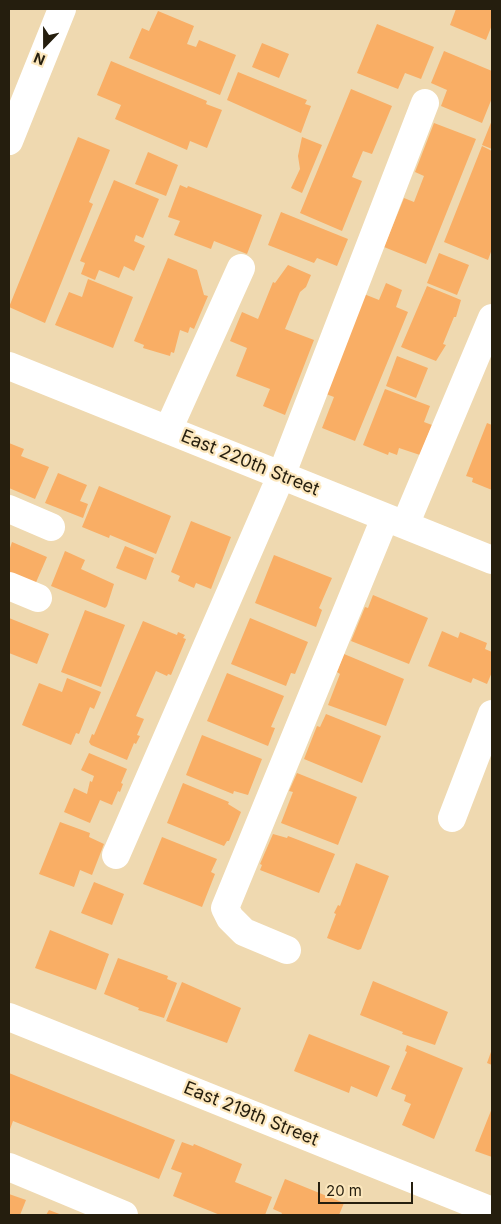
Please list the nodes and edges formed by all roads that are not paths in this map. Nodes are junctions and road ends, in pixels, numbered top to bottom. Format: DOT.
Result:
graph roads {
  1 [pos="62,9"];
  2 [pos="425,103"];
  3 [pos="9,141"];
  4 [pos="241,268"];
  5 [pos="492,318"];
  6 [pos="9,366"];
  7 [pos="168,430"];
  8 [pos="281,476"];
  9 [pos="9,509"];
  10 [pos="395,522"];
  11 [pos="51,527"];
  12 [pos="492,560"];
  13 [pos="9,586"];
  14 [pos="38,598"];
  15 [pos="492,714"];
  16 [pos="452,818"];
  17 [pos="116,854"];
  18 [pos="287,950"];
  19 [pos="9,1017"];
  20 [pos="9,1167"];
  21 [pos="492,1211"];
  22 [pos="124,1215"];
  1 -- 3 [label="street"];
  2 -- 8 [label="street"];
  4 -- 7 [label="street"];
  5 -- 10 [label="street"];
  6 -- 7 [label="street, East 220th Street"];
  7 -- 8 [label="street, East 220th Street"];
  8 -- 10 [label="street, East 220th Street"];
  8 -- 17 [label="street"];
  9 -- 11 [label="street"];
  10 -- 12 [label="street, East 220th Street"];
  10 -- 18 [label="street"];
  13 -- 14 [label="street"];
  15 -- 16 [label="street"];
  19 -- 21 [label="street, East 219th Street"];
  20 -- 22 [label="street"];
}
